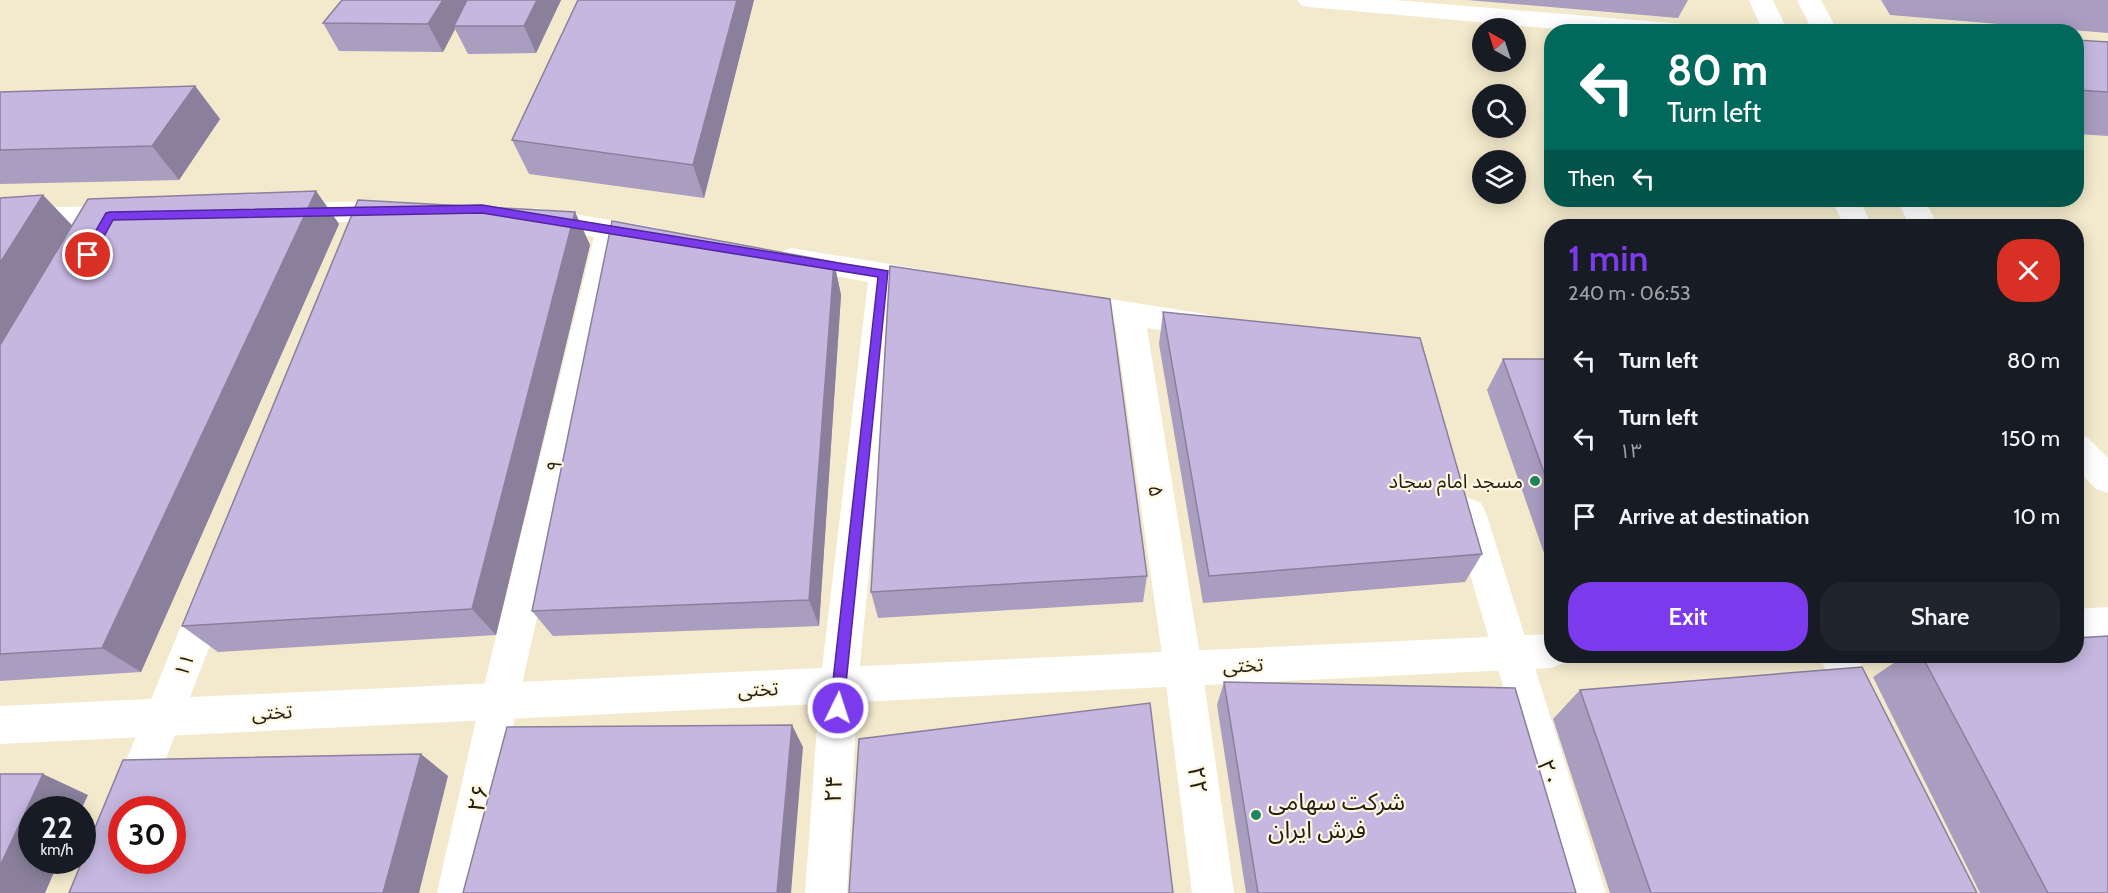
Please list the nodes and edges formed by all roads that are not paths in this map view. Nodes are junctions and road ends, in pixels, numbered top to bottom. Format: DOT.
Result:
graph roads {
  1 [pos="1309,0"];
  2 [pos="1761,0"];
  3 [pos="1809,0"];
  4 [pos="1590,24"];
  5 [pos="1772,24"];
  6 [pos="1822,24"];
  7 [pos="423,210"];
  8 [pos="364,212"];
  9 [pos="505,213"];
  10 [pos="260,214"];
  11 [pos="110,216"];
  12 [pos="144,216"];
  13 [pos="0,219"];
  14 [pos="610,230"];
  15 [pos="679,241"];
  16 [pos="351,244"];
  17 [pos="93,247"];
  18 [pos="759,254"];
  19 [pos="884,274"];
  20 [pos="954,285"];
  21 [pos="1035,298"];
  22 [pos="1129,314"];
  23 [pos="1234,330"];
  24 [pos="2084,455"];
  25 [pos="2108,479"];
  26 [pos="1459,484"];
  27 [pos="224,563"];
  28 [pos="2108,624"];
  29 [pos="2084,626"];
  30 [pos="1544,651"];
  31 [pos="1512,652"];
  32 [pos="1841,663"];
  33 [pos="1183,668"];
  34 [pos="839,685"];
  35 [pos="499,702"];
  36 [pos="163,717"];
  37 [pos="0,725"];
  38 [pos="1878,738"];
  39 [pos="131,796"];
  40 [pos="458,893"];
  41 [pos="826,893"];
  42 [pos="1213,893"];
  43 [pos="1585,893"];
  1 -- 4 [label="street"];
  2 -- 5 [label="street"];
  3 -- 6 [label="street"];
  7 -- 8 [label="street"];
  8 -- 10 [label="street"];
  8 -- 16 [label="street"];
  9 -- 14 [label="street"];
  11 -- 12 [label="street"];
  11 -- 13 [label="street"];
  11 -- 17 [label="street"];
  14 -- 15 [label="street"];
  14 -- 35 [label="street, ۹"];
  18 -- 19 [label="street"];
  19 -- 20 [label="street"];
  19 -- 34 [label="street, ۲۴"];
  21 -- 22 [label="street"];
  22 -- 23 [label="street"];
  22 -- 33 [label="street, ۵"];
  24 -- 25 [label="street"];
  26 -- 31 [label="street, ۲۰"];
  27 -- 36 [label="street, ۱۱"];
  28 -- 29 [label="street"];
  30 -- 31 [label="street, تختی"];
  31 -- 33 [label="street, تختی"];
  31 -- 43 [label="street, ۲۰"];
  32 -- 38 [label="street"];
  33 -- 34 [label="street, تختی"];
  33 -- 42 [label="street, ۲۲"];
  34 -- 35 [label="street, تختی"];
  34 -- 41 [label="street, ۲۴"];
  35 -- 36 [label="street, تختی"];
  35 -- 40 [label="street, ۲۶"];
  36 -- 37 [label="street, تختی"];
  36 -- 39 [label="street, ۱۱"];
}
